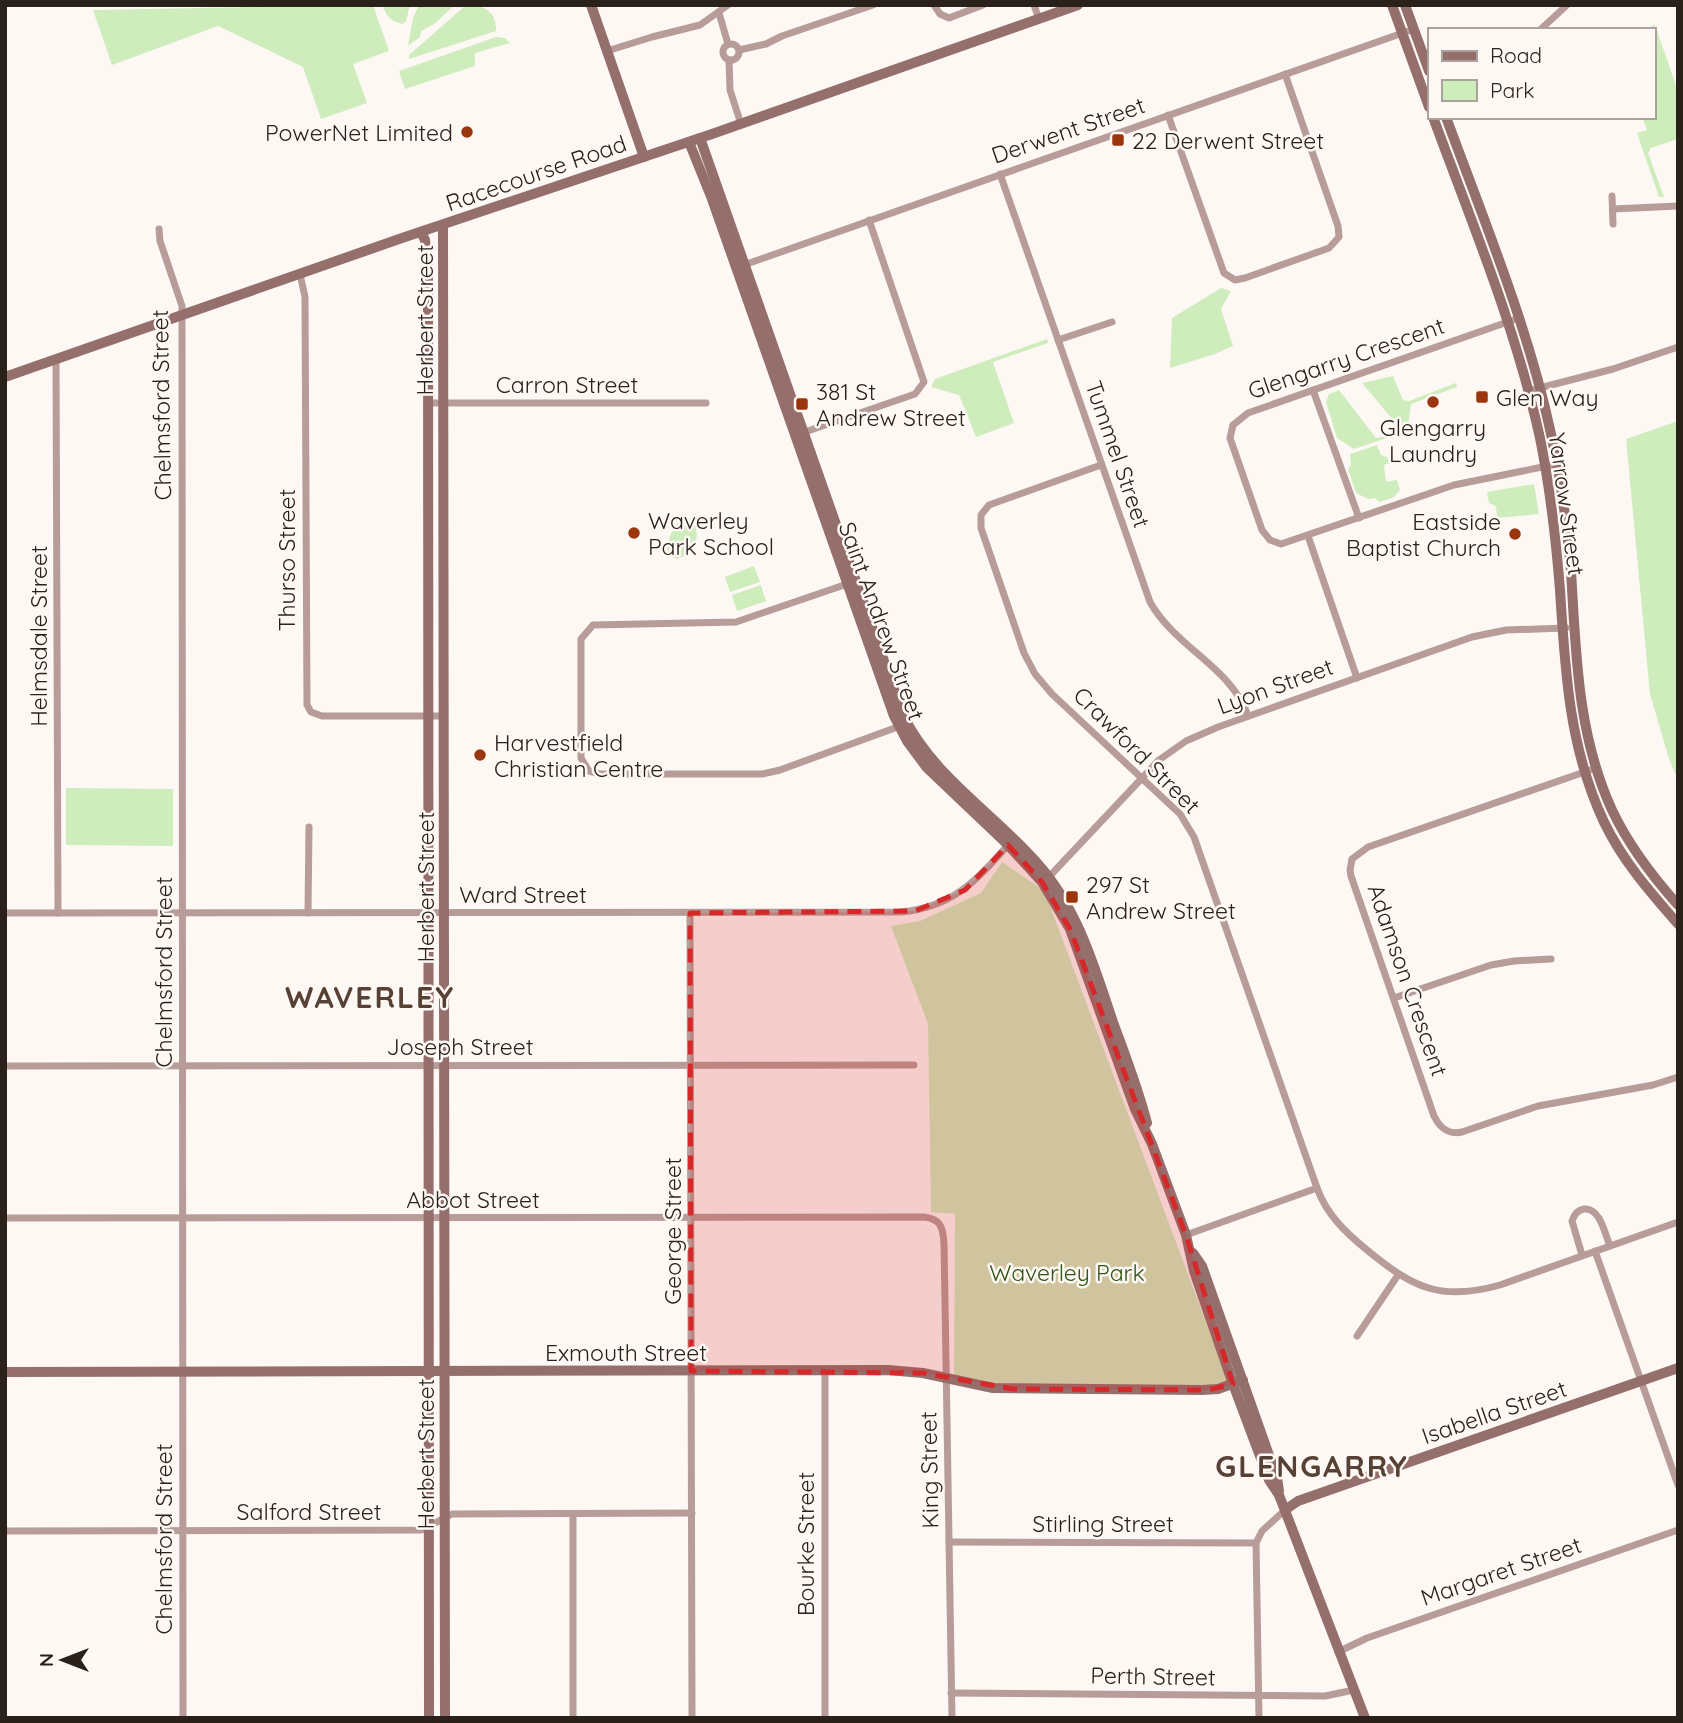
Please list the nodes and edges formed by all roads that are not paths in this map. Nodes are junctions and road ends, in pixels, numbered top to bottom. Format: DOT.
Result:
graph roads {
  1 [pos="591,5"];
  2 [pos="728,5"];
  3 [pos="873,5"];
  4 [pos="934,5"];
  5 [pos="983,5"];
  6 [pos="1034,5"];
  7 [pos="1078,5"];
  8 [pos="1392,5"];
  9 [pos="1405,5"];
  10 [pos="1567,5"];
  11 [pos="719,13"];
  12 [pos="1039,19"];
  13 [pos="1541,28"];
  14 [pos="1414,29"];
  15 [pos="1402,33"];
  16 [pos="728,44"];
  17 [pos="740,50"];
  18 [pos="607,51"];
  19 [pos="729,60"];
  20 [pos="1428,68"];
  21 [pos="1285,74"];
  22 [pos="1426,90"];
  23 [pos="1168,115"];
  24 [pos="1434,119"];
  25 [pos="1447,119"];
  26 [pos="741,124"];
  27 [pos="700,138"];
  28 [pos="689,142"];
  29 [pos="644,157"];
  30 [pos="1000,174"];
  31 [pos="1612,196"];
  32 [pos="1678,206"];
  33 [pos="1613,209"];
  34 [pos="869,220"];
  35 [pos="1613,224"];
  36 [pos="443,225"];
  37 [pos="159,229"];
  38 [pos="421,232"];
  39 [pos="740,266"];
  40 [pos="300,274"];
  41 [pos="182,315"];
  42 [pos="1519,318"];
  43 [pos="1112,322"];
  44 [pos="1508,322"];
  45 [pos="1058,340"];
  46 [pos="1678,346"];
  47 [pos="56,359"];
  48 [pos="5,377"];
  49 [pos="1540,388"];
  50 [pos="1313,390"];
  51 [pos="1528,391"];
  52 [pos="428,403"];
  53 [pos="443,403"];
  54 [pos="706,403"];
  55 [pos="799,435"];
  56 [pos="1557,464"];
  57 [pos="1101,465"];
  58 [pos="1545,466"];
  59 [pos="1359,518"];
  60 [pos="1308,536"];
  61 [pos="443,556"];
  62 [pos="428,557"];
  63 [pos="850,583"];
  64 [pos="1574,627"];
  65 [pos="1562,628"];
  66 [pos="1357,678"];
  67 [pos="428,716"];
  68 [pos="444,716"];
  69 [pos="1248,716"];
  70 [pos="903,725"];
  71 [pos="1596,768"];
  72 [pos="1585,772"];
  73 [pos="1142,777"];
  74 [pos="309,827"];
  75 [pos="1011,842"];
  76 [pos="1046,880"];
  77 [pos="1678,905"];
  78 [pos="58,913"];
  79 [pos="182,913"];
  80 [pos="308,913"];
  81 [pos="428,913"];
  82 [pos="444,913"];
  83 [pos="690,913"];
  84 [pos="5,914"];
  85 [pos="1678,924"];
  86 [pos="1551,959"];
  87 [pos="1394,998"];
  88 [pos="182,1065"];
  89 [pos="690,1065"];
  90 [pos="914,1065"];
  91 [pos="5,1066"];
  92 [pos="429,1066"];
  93 [pos="444,1066"];
  94 [pos="1678,1077"];
  95 [pos="1317,1188"];
  96 [pos="5,1218"];
  97 [pos="182,1218"];
  98 [pos="429,1218"];
  99 [pos="444,1218"];
  100 [pos="691,1218"];
  101 [pos="1678,1222"];
  102 [pos="940,1223"];
  103 [pos="1186,1235"];
  104 [pos="1610,1246"];
  105 [pos="1595,1251"];
  106 [pos="1582,1255"];
  107 [pos="1398,1275"];
  108 [pos="1357,1336"];
  109 [pos="1678,1368"];
  110 [pos="825,1370"];
  111 [pos="182,1371"];
  112 [pos="429,1371"];
  113 [pos="691,1371"];
  114 [pos="5,1372"];
  115 [pos="444,1372"];
  116 [pos="947,1378"];
  117 [pos="1642,1381"];
  118 [pos="1238,1382"];
  119 [pos="1678,1485"];
  120 [pos="1285,1510"];
  121 [pos="692,1513"];
  122 [pos="573,1514"];
  123 [pos="444,1517"];
  124 [pos="429,1527"];
  125 [pos="1678,1530"];
  126 [pos="5,1531"];
  127 [pos="183,1531"];
  128 [pos="949,1542"];
  129 [pos="1256,1543"];
  130 [pos="1338,1652"];
  131 [pos="1354,1690"];
  132 [pos="951,1693"];
  133 [pos="1259,1696"];
  134 [pos="183,1718"];
  135 [pos="429,1718"];
  136 [pos="445,1718"];
  137 [pos="573,1718"];
  138 [pos="692,1718"];
  139 [pos="825,1718"];
  140 [pos="952,1718"];
  141 [pos="1259,1718"];
  142 [pos="1365,1718"];
  1 -- 18 [label="street"];
  2 -- 11 [label="street"];
  3 -- 17 [label="street"];
  4 -- 5 [label="street"];
  6 -- 12 [label="street"];
  7 -- 12 [label="street, Racecourse Road"];
  8 -- 15 [label="street"];
  9 -- 14 [label="street"];
  10 -- 13 [label="street"];
  11 -- 16 [label="street"];
  11 -- 18 [label="street"];
  12 -- 26 [label="street, Racecourse Road"];
  14 -- 15 [label="street, Derwent Street"];
  14 -- 20 [label="street"];
  15 -- 21 [label="street, Derwent Street"];
  15 -- 22 [label="street"];
  16 -- 17 [label="street"];
  16 -- 19 [label="street"];
  17 -- 19 [label="street"];
  18 -- 29 [label="street"];
  19 -- 26 [label="street"];
  21 -- 23 [label="street, Derwent Street"];
  21 -- 23 [label="street"];
  23 -- 30 [label="street, Derwent Street"];
  24 -- 44 [label="street, Yarrow Street"];
  25 -- 42 [label="street, Yarrow Street"];
  26 -- 27 [label="street, Racecourse Road"];
  27 -- 28 [label="street, Racecourse Road"];
  27 -- 39 [label="street, Saint Andrew Street"];
  28 -- 29 [label="street, Racecourse Road"];
  28 -- 39 [label="street, Saint Andrew Street"];
  29 -- 36 [label="street, Racecourse Road"];
  30 -- 34 [label="street, Derwent Street"];
  30 -- 45 [label="street, Tummel Street"];
  31 -- 33 [label="street"];
  32 -- 33 [label="street"];
  33 -- 35 [label="street"];
  34 -- 39 [label="street, Derwent Street"];
  34 -- 55 [label="street"];
  36 -- 38 [label="street, Racecourse Road"];
  36 -- 53 [label="street, Herbert Street"];
  37 -- 41 [label="street, Chelmsford Street"];
  38 -- 40 [label="street, Racecourse Road"];
  38 -- 52 [label="street, Herbert Street"];
  39 -- 55 [label="street, Saint Andrew Street"];
  40 -- 41 [label="street, Racecourse Road"];
  40 -- 67 [label="street, Thurso Street"];
  41 -- 47 [label="street, Racecourse Road"];
  41 -- 79 [label="street, Chelmsford Street"];
  42 -- 44 [label="street, Glengarry Crescent"];
  42 -- 49 [label="street, Yarrow Street"];
  43 -- 45 [label="street"];
  44 -- 50 [label="street, Glengarry Crescent"];
  44 -- 51 [label="street, Yarrow Street"];
  45 -- 57 [label="street, Tummel Street"];
  46 -- 49 [label="street"];
  47 -- 48 [label="street, Racecourse Road"];
  47 -- 78 [label="street, Helmsdale Street"];
  49 -- 51 [label="street"];
  49 -- 56 [label="street, Yarrow Street"];
  50 -- 59 [label="street"];
  50 -- 60 [label="street, Glengarry Crescent"];
  51 -- 58 [label="street, Yarrow Street"];
  52 -- 53 [label="street, Carron Street"];
  52 -- 62 [label="street, Herbert Street"];
  53 -- 54 [label="street, Carron Street"];
  53 -- 61 [label="street, Herbert Street"];
  55 -- 63 [label="street, Saint Andrew Street"];
  56 -- 58 [label="street, Glengarry Crescent"];
  56 -- 64 [label="street, Yarrow Street"];
  57 -- 69 [label="street, Tummel Street"];
  57 -- 73 [label="street, Crawford Street"];
  58 -- 59 [label="street, Glengarry Crescent"];
  58 -- 65 [label="street, Yarrow Street"];
  59 -- 60 [label="street, Glengarry Crescent"];
  60 -- 66 [label="street"];
  61 -- 62 [label="street"];
  61 -- 68 [label="street, Herbert Street"];
  62 -- 67 [label="street, Herbert Street"];
  63 -- 70 [label="street, Saint Andrew Street"];
  63 -- 70 [label="street"];
  64 -- 65 [label="street, Lyon Street"];
  64 -- 71 [label="street, Yarrow Street"];
  65 -- 66 [label="street, Lyon Street"];
  65 -- 72 [label="street, Yarrow Street"];
  66 -- 69 [label="street, Lyon Street"];
  67 -- 68 [label="street, Thurso Street"];
  67 -- 81 [label="street, Herbert Street"];
  68 -- 82 [label="street, Herbert Street"];
  69 -- 73 [label="street, Lyon Street"];
  70 -- 75 [label="street, Saint Andrew Street"];
  71 -- 72 [label="street, Adamson Crescent"];
  71 -- 77 [label="street, Yarrow Street"];
  72 -- 85 [label="street, Yarrow Street"];
  72 -- 87 [label="street, Adamson Crescent"];
  73 -- 76 [label="street, Lyon Street"];
  73 -- 95 [label="street, Crawford Street"];
  74 -- 80 [label="street"];
  75 -- 76 [label="street, Saint Andrew Street"];
  75 -- 83 [label="street, Ward Street"];
  76 -- 103 [label="street, Saint Andrew Street"];
  78 -- 79 [label="street, Ward Street"];
  78 -- 84 [label="street, Ward Street"];
  79 -- 80 [label="street, Ward Street"];
  79 -- 88 [label="street, Chelmsford Street"];
  80 -- 81 [label="street, Ward Street"];
  81 -- 82 [label="street, Ward Street"];
  81 -- 92 [label="street, Herbert Street"];
  82 -- 83 [label="street, Ward Street"];
  82 -- 93 [label="street, Herbert Street"];
  83 -- 89 [label="street, George Street"];
  86 -- 87 [label="street"];
  87 -- 94 [label="street, Adamson Crescent"];
  88 -- 91 [label="street, Joseph Street"];
  88 -- 92 [label="street, Joseph Street"];
  88 -- 97 [label="street, Chelmsford Street"];
  89 -- 90 [label="street, Joseph Street"];
  89 -- 93 [label="street, Joseph Street"];
  89 -- 100 [label="street, George Street"];
  92 -- 93 [label="street, Joseph Street"];
  92 -- 98 [label="street, Herbert Street"];
  93 -- 99 [label="street, Herbert Street"];
  95 -- 103 [label="street"];
  95 -- 107 [label="street, Crawford Street"];
  96 -- 97 [label="street, Abbot Street"];
  97 -- 98 [label="street, Abbot Street"];
  97 -- 111 [label="street, Chelmsford Street"];
  98 -- 99 [label="street, Abbot Street"];
  98 -- 112 [label="street, Herbert Street"];
  99 -- 100 [label="street, Abbot Street"];
  99 -- 115 [label="street, Herbert Street"];
  100 -- 102 [label="street, Abbot Street"];
  100 -- 113 [label="street, George Street"];
  101 -- 104 [label="street, Crawford Street"];
  102 -- 116 [label="street, King Street"];
  103 -- 118 [label="street, Saint Andrew Street"];
  104 -- 105 [label="street, Crawford Street"];
  104 -- 106 [label="street"];
  105 -- 106 [label="street, Crawford Street"];
  105 -- 117 [label="street"];
  106 -- 107 [label="street, Crawford Street"];
  107 -- 108 [label="street"];
  109 -- 117 [label="street, Isabella Street"];
  110 -- 113 [label="street, Exmouth Street"];
  110 -- 116 [label="street, Exmouth Street"];
  110 -- 139 [label="street, Bourke Street"];
  111 -- 112 [label="street, Exmouth Street"];
  111 -- 114 [label="street, Exmouth Street"];
  111 -- 127 [label="street, Chelmsford Street"];
  112 -- 115 [label="street, Exmouth Street"];
  112 -- 124 [label="street, Herbert Street"];
  113 -- 115 [label="street, Exmouth Street"];
  113 -- 121 [label="street, George Street"];
  115 -- 123 [label="street, Herbert Street"];
  116 -- 118 [label="street, Exmouth Street"];
  116 -- 128 [label="street, King Street"];
  117 -- 119 [label="street"];
  117 -- 120 [label="street, Isabella Street"];
  118 -- 120 [label="street, Saint Andrew Street"];
  120 -- 129 [label="street"];
  120 -- 130 [label="street, Saint Andrew Street"];
  121 -- 122 [label="street, Salford Street"];
  121 -- 138 [label="street, George Street"];
  122 -- 123 [label="street, Salford Street"];
  122 -- 137 [label="street"];
  123 -- 124 [label="street, Salford Street"];
  123 -- 136 [label="street, Herbert Street"];
  124 -- 127 [label="street, Salford Street"];
  124 -- 135 [label="street, Herbert Street"];
  125 -- 130 [label="street, Margaret Street"];
  126 -- 127 [label="street, Salford Street"];
  127 -- 134 [label="street, Chelmsford Street"];
  128 -- 129 [label="street, Stirling Street"];
  128 -- 132 [label="street, King Street"];
  129 -- 133 [label="street"];
  130 -- 131 [label="street, Saint Andrew Street"];
  131 -- 133 [label="street, Perth Street"];
  131 -- 142 [label="street, Saint Andrew Street"];
  132 -- 133 [label="street, Perth Street"];
  132 -- 140 [label="street, King Street"];
  133 -- 141 [label="street"];
}
